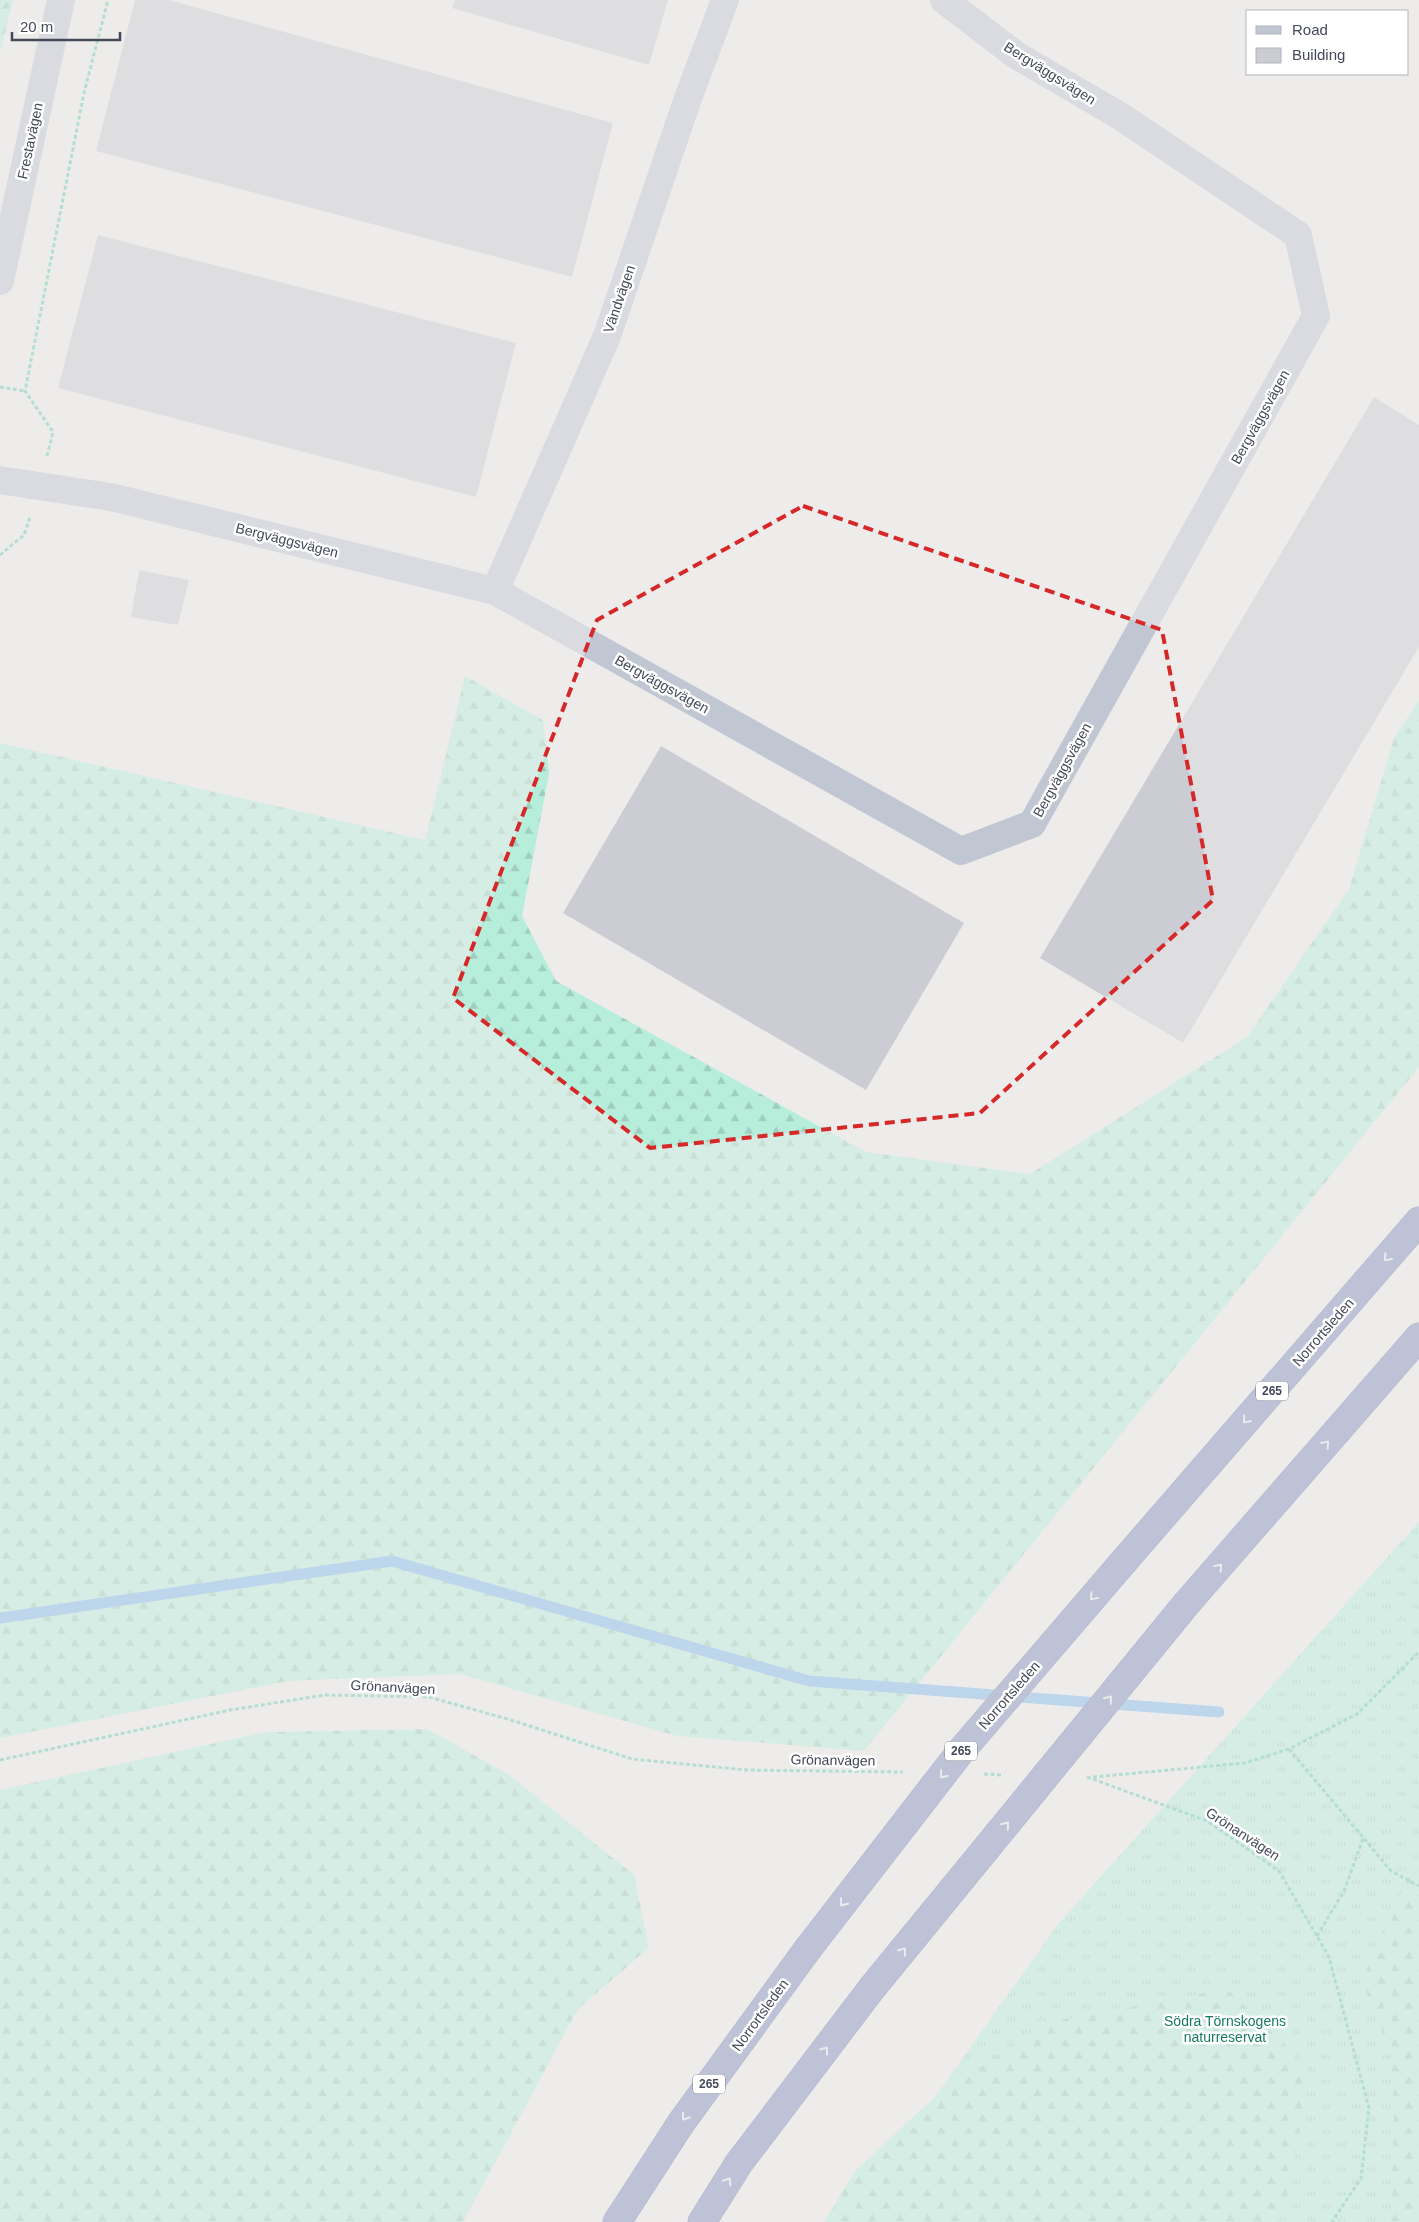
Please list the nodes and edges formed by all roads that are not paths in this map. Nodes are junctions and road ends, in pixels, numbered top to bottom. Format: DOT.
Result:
graph roads {
  1 [pos="61,0"];
  2 [pos="725,0"];
  3 [pos="944,0"];
  4 [pos="0,281"];
  5 [pos="0,480"];
  6 [pos="495,591"];
  7 [pos="1419,1221"];
  8 [pos="1419,1337"];
  9 [pos="617,2222"];
  10 [pos="702,2222"];
  1 -- 4 [label="street, Frestavägen"];
  2 -- 6 [label="street, Vändvägen"];
  3 -- 6 [label="street, Bergväggsvägen"];
  5 -- 6 [label="street, Bergväggsvägen"];
  7 -- 9 [label="highway, Norrortsleden / 265, one-way, bridge"];
  10 -- 8 [label="highway, one-way, bridge"];
}
